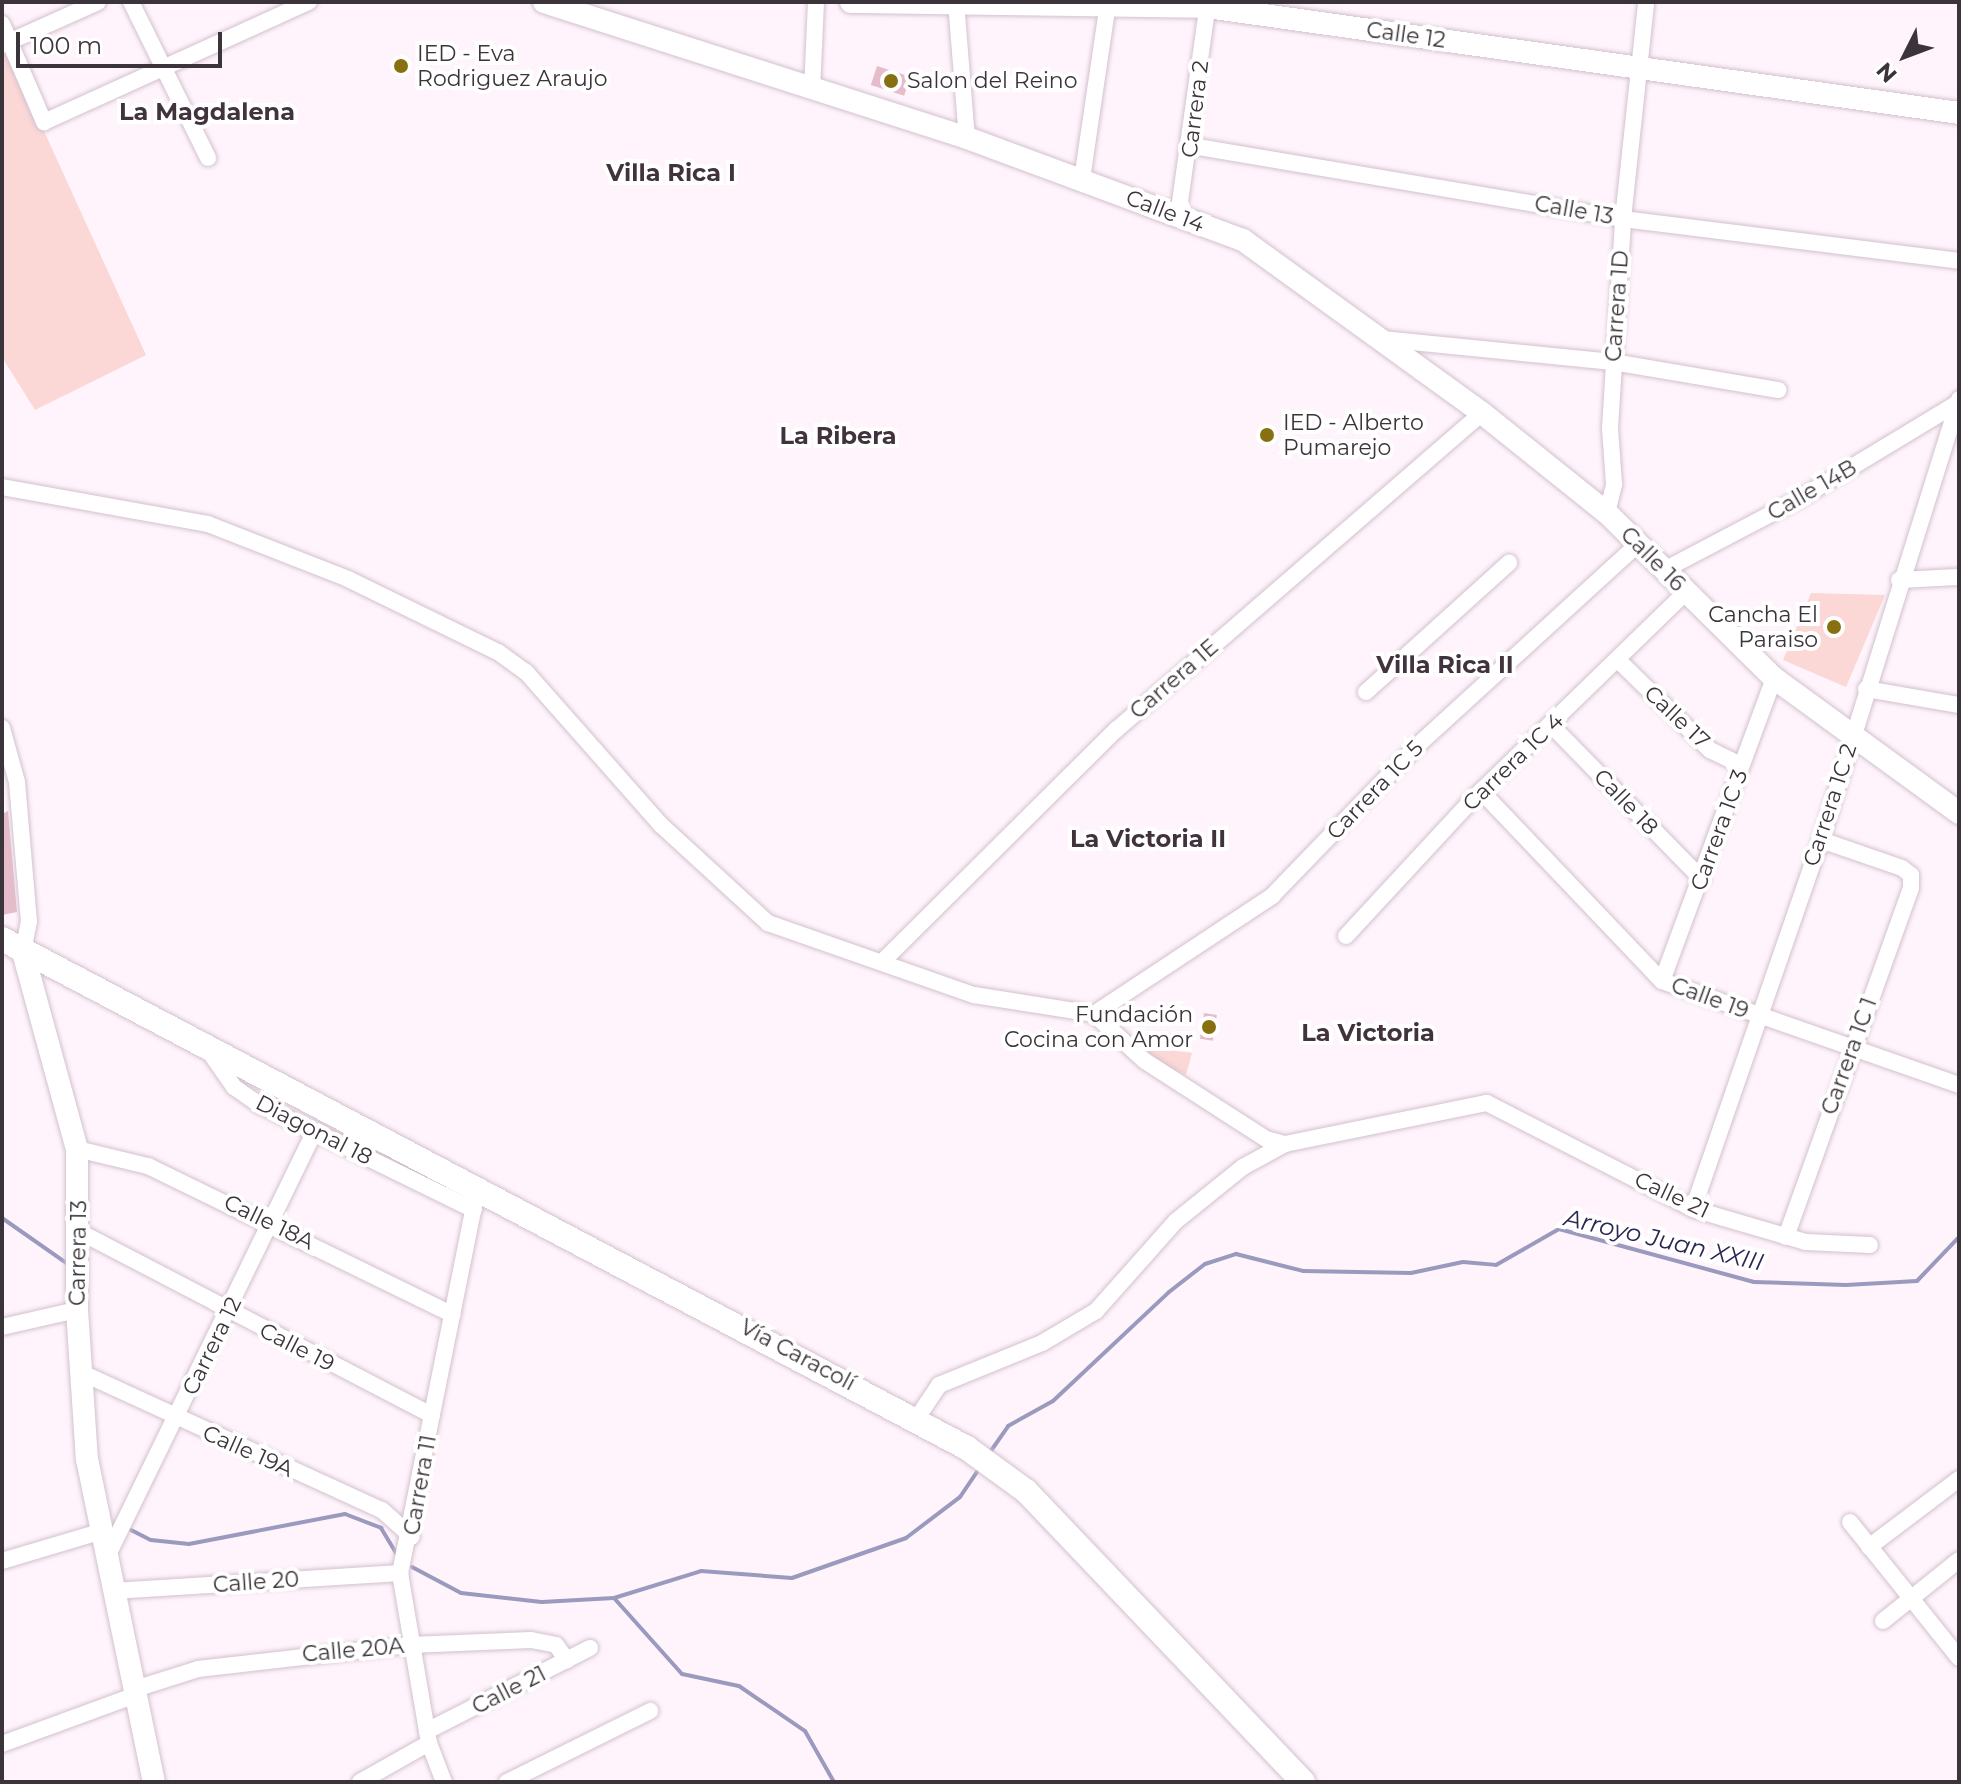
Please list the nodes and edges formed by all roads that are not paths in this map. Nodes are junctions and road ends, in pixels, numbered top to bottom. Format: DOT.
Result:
graph roads {
  1 [pos="98,2"];
  2 [pos="131,2"];
  3 [pos="309,2"];
  4 [pos="544,2"];
  5 [pos="816,2"];
  6 [pos="851,2"];
  7 [pos="1646,2"];
  8 [pos="956,4"];
  9 [pos="1108,4"];
  10 [pos="1207,4"];
  11 [pos="2,24"];
  12 [pos="6,43"];
  13 [pos="166,69"];
  14 [pos="1638,69"];
  15 [pos="812,90"];
  16 [pos="1959,113"];
  17 [pos="967,138"];
  18 [pos="1192,146"];
  19 [pos="208,158"];
  20 [pos="1082,179"];
  21 [pos="1178,216"];
  22 [pos="1623,219"];
  23 [pos="1959,261"];
  24 [pos="1380,339"];
  25 [pos="1613,362"];
  26 [pos="1779,390"];
  27 [pos="1958,401"];
  28 [pos="1482,413"];
  29 [pos="2,487"];
  30 [pos="1607,513"];
  31 [pos="1638,544"];
  32 [pos="1509,563"];
  33 [pos="1664,570"];
  34 [pos="1959,577"];
  35 [pos="1899,580"];
  36 [pos="1686,592"];
  37 [pos="1619,661"];
  38 [pos="1774,678"];
  39 [pos="1866,689"];
  40 [pos="1366,692"];
  41 [pos="1959,705"];
  42 [pos="1551,725"];
  43 [pos="2,728"];
  44 [pos="1853,734"];
  45 [pos="1741,765"];
  46 [pos="1481,791"];
  47 [pos="1959,813"];
  48 [pos="1821,840"];
  49 [pos="1702,879"];
  50 [pos="1346,936"];
  51 [pos="2,939"];
  52 [pos="23,952"];
  53 [pos="882,962"];
  54 [pos="1662,981"];
  55 [pos="1094,1014"];
  56 [pos="1758,1016"];
  57 [pos="206,1046"];
  58 [pos="1850,1049"];
  59 [pos="1959,1085"];
  60 [pos="315,1131"];
  61 [pos="1285,1144"];
  62 [pos="77,1149"];
  63 [pos="476,1198"];
  64 [pos="1693,1209"];
  65 [pos="272,1221"];
  66 [pos="78,1231"];
  67 [pos="1786,1237"];
  68 [pos="1870,1245"];
  69 [pos="77,1310"];
  70 [pos="228,1312"];
  71 [pos="453,1315"];
  72 [pos="2,1327"];
  73 [pos="80,1372"];
  74 [pos="432,1415"];
  75 [pos="917,1418"];
  76 [pos="177,1419"];
  77 [pos="1959,1479"];
  78 [pos="1850,1522"];
  79 [pos="116,1528"];
  80 [pos="412,1537"];
  81 [pos="1869,1547"];
  82 [pos="1959,1560"];
  83 [pos="2,1561"];
  84 [pos="403,1567"];
  85 [pos="113,1591"];
  86 [pos="1909,1600"];
  87 [pos="1883,1621"];
  88 [pos="410,1645"];
  89 [pos="590,1648"];
  90 [pos="1959,1658"];
  91 [pos="567,1660"];
  92 [pos="135,1692"];
  93 [pos="650,1711"];
  94 [pos="428,1737"];
  95 [pos="2,1744"];
  96 [pos="154,1782"];
  97 [pos="360,1782"];
  98 [pos="444,1782"];
  99 [pos="507,1782"];
  100 [pos="1303,1782"];
  1 -- 12 [label="street"];
  2 -- 13 [label="street"];
  3 -- 13 [label="street"];
  4 -- 15 [label="street, Calle 14"];
  5 -- 15 [label="street"];
  6 -- 8 [label="street, Calle 12"];
  7 -- 14 [label="street, Carrera 1D"];
  8 -- 9 [label="street, Calle 12"];
  8 -- 17 [label="street"];
  9 -- 10 [label="street, Calle 12"];
  9 -- 20 [label="street"];
  10 -- 14 [label="street, Calle 12"];
  10 -- 18 [label="street, Carrera 2"];
  11 -- 12 [label="street"];
  12 -- 13 [label="street"];
  13 -- 19 [label="street"];
  14 -- 16 [label="street, Calle 12"];
  14 -- 22 [label="street, Carrera 1D"];
  15 -- 17 [label="street, Calle 14"];
  17 -- 20 [label="street, Calle 14"];
  18 -- 21 [label="street, Carrera 2"];
  18 -- 22 [label="street, Calle 13"];
  20 -- 21 [label="street, Calle 14"];
  21 -- 24 [label="street, Calle 14"];
  22 -- 23 [label="street, Calle 13"];
  22 -- 25 [label="street, Carrera 1D"];
  24 -- 25 [label="street"];
  24 -- 28 [label="street, Calle 16"];
  25 -- 26 [label="street"];
  25 -- 30 [label="street, Carrera 1D"];
  27 -- 33 [label="street, Calle 14B"];
  27 -- 35 [label="street, Carrera 1C 2"];
  28 -- 30 [label="street, Calle 16"];
  28 -- 53 [label="street, Carrera 1E"];
  29 -- 53 [label="street"];
  30 -- 31 [label="street, Calle 16"];
  31 -- 33 [label="street, Calle 16"];
  31 -- 55 [label="street, Carrera 1C 5"];
  32 -- 40 [label="street"];
  33 -- 36 [label="street, Calle 16"];
  34 -- 35 [label="street"];
  35 -- 39 [label="street, Carrera 1C 2"];
  36 -- 37 [label="street, Carrera 1C 4"];
  36 -- 38 [label="street, Calle 16"];
  37 -- 42 [label="street, Carrera 1C 4"];
  37 -- 45 [label="street, Calle 17"];
  38 -- 44 [label="street, Calle 16"];
  38 -- 45 [label="street, Carrera 1C 3"];
  39 -- 41 [label="street"];
  39 -- 44 [label="street, Carrera 1C 2"];
  42 -- 46 [label="street, Carrera 1C 4"];
  42 -- 49 [label="street, Calle 18"];
  43 -- 52 [label="street, Carrera 13"];
  44 -- 47 [label="street, Calle 16"];
  44 -- 48 [label="street, Carrera 1C 2"];
  45 -- 49 [label="street, Carrera 1C 3"];
  46 -- 50 [label="street, Carrera 1C 4"];
  46 -- 54 [label="street, Calle 19"];
  48 -- 56 [label="street, Carrera 1C 2"];
  48 -- 58 [label="street, Carrera 1C 1"];
  49 -- 54 [label="street, Carrera 1C 3"];
  51 -- 52 [label="main road, Diagonal 18"];
  52 -- 57 [label="main road, Diagonal 18"];
  52 -- 62 [label="street, Carrera 13"];
  53 -- 55 [label="street"];
  54 -- 56 [label="street, Calle 19"];
  55 -- 61 [label="street"];
  56 -- 58 [label="street, Calle 19"];
  56 -- 64 [label="street, Carrera 1C 2"];
  57 -- 60 [label="street, Diagonal 18"];
  57 -- 63 [label="main road, Vía Caracolí"];
  58 -- 59 [label="street, Calle 19"];
  58 -- 67 [label="street, Carrera 1C 1"];
  60 -- 63 [label="street, Diagonal 18"];
  60 -- 65 [label="street, Carrera 12"];
  61 -- 64 [label="street, Calle 21"];
  61 -- 75 [label="street"];
  62 -- 65 [label="street, Calle 18A"];
  62 -- 66 [label="street, Carrera 13"];
  63 -- 71 [label="street, Carrera 11"];
  63 -- 75 [label="main road, Vía Caracolí"];
  64 -- 67 [label="street, Calle 21"];
  65 -- 70 [label="street, Carrera 12"];
  65 -- 71 [label="street, Calle 18A"];
  66 -- 69 [label="street, Carrera 13"];
  66 -- 70 [label="street, Calle 19"];
  67 -- 68 [label="street, Calle 21"];
  69 -- 72 [label="street"];
  69 -- 73 [label="street, Carrera 13"];
  70 -- 74 [label="street, Calle 19"];
  70 -- 76 [label="street, Carrera 12"];
  71 -- 74 [label="street, Carrera 11"];
  73 -- 76 [label="street, Calle 19A"];
  73 -- 79 [label="street, Carrera 13"];
  74 -- 80 [label="street, Carrera 11"];
  75 -- 100 [label="main road, Vía Caracolí"];
  76 -- 79 [label="street, Carrera 12"];
  76 -- 80 [label="street, Calle 19A"];
  77 -- 81 [label="street"];
  78 -- 81 [label="street"];
  79 -- 83 [label="street"];
  79 -- 85 [label="street, Carrera 13"];
  80 -- 84 [label="street, Carrera 11"];
  81 -- 86 [label="street"];
  82 -- 86 [label="street"];
  84 -- 85 [label="street, Calle 20"];
  84 -- 88 [label="street, Carrera 11"];
  85 -- 92 [label="street, Carrera 13"];
  86 -- 87 [label="street"];
  86 -- 90 [label="street"];
  88 -- 91 [label="street, Calle 20A"];
  88 -- 92 [label="street, Calle 20A"];
  88 -- 94 [label="street, Carrera 11"];
  89 -- 91 [label="street, Calle 21"];
  91 -- 94 [label="street, Calle 21"];
  92 -- 95 [label="street, Calle 20A"];
  92 -- 96 [label="street, Carrera 13"];
  93 -- 99 [label="street"];
  94 -- 97 [label="street, Calle 21"];
  94 -- 98 [label="street, Carrera 11"];
}
